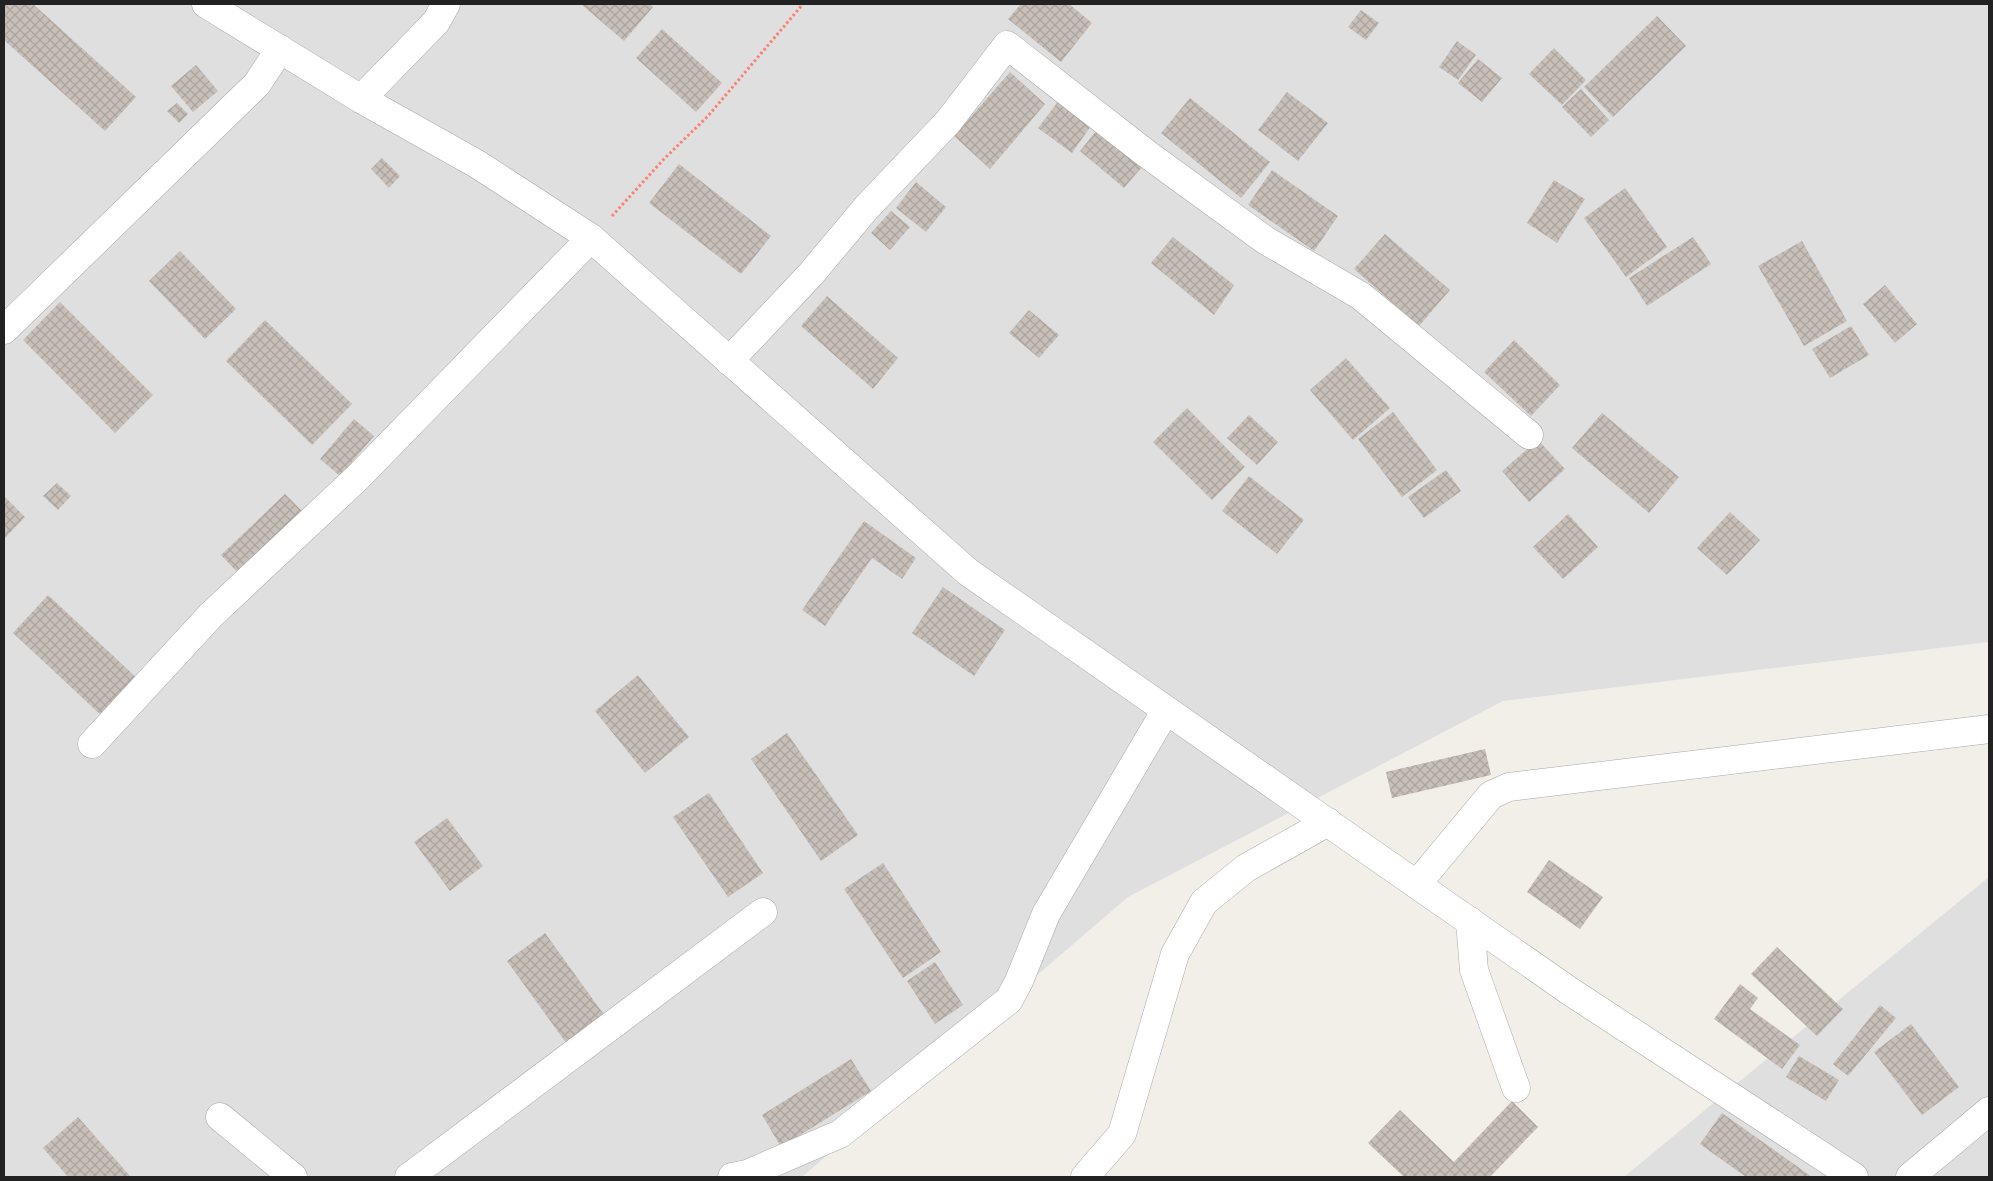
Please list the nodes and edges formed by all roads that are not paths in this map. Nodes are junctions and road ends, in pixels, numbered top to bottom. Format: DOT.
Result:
graph roads {
  1 [pos="206,4"];
  2 [pos="446,4"];
  3 [pos="280,49"];
  4 [pos="361,99"];
  5 [pos="591,238"];
  6 [pos="4,330"];
  7 [pos="730,360"];
  8 [pos="1529,435"];
  9 [pos="1166,710"];
  10 [pos="1989,729"];
  11 [pos="92,744"];
  12 [pos="1328,822"];
  13 [pos="1417,884"];
  14 [pos="762,912"];
  15 [pos="1470,921"];
  16 [pos="1516,1088"];
  17 [pos="1989,1111"];
  18 [pos="220,1117"];
  19 [pos="293,1177"];
  20 [pos="409,1177"];
  21 [pos="732,1177"];
  22 [pos="1085,1177"];
  23 [pos="1854,1177"];
  24 [pos="1910,1177"];
  1 -- 3 [label="street"];
  2 -- 4 [label="street"];
  3 -- 4 [label="street"];
  3 -- 6 [label="street"];
  4 -- 5 [label="street"];
  5 -- 7 [label="street"];
  5 -- 11 [label="street"];
  7 -- 8 [label="street"];
  7 -- 9 [label="street"];
  9 -- 12 [label="street"];
  9 -- 21 [label="street"];
  10 -- 13 [label="street"];
  12 -- 13 [label="street"];
  12 -- 22 [label="street"];
  13 -- 15 [label="street"];
  14 -- 20 [label="street"];
  15 -- 16 [label="street"];
  15 -- 23 [label="street"];
  17 -- 24 [label="street"];
  18 -- 19 [label="street"];
}
